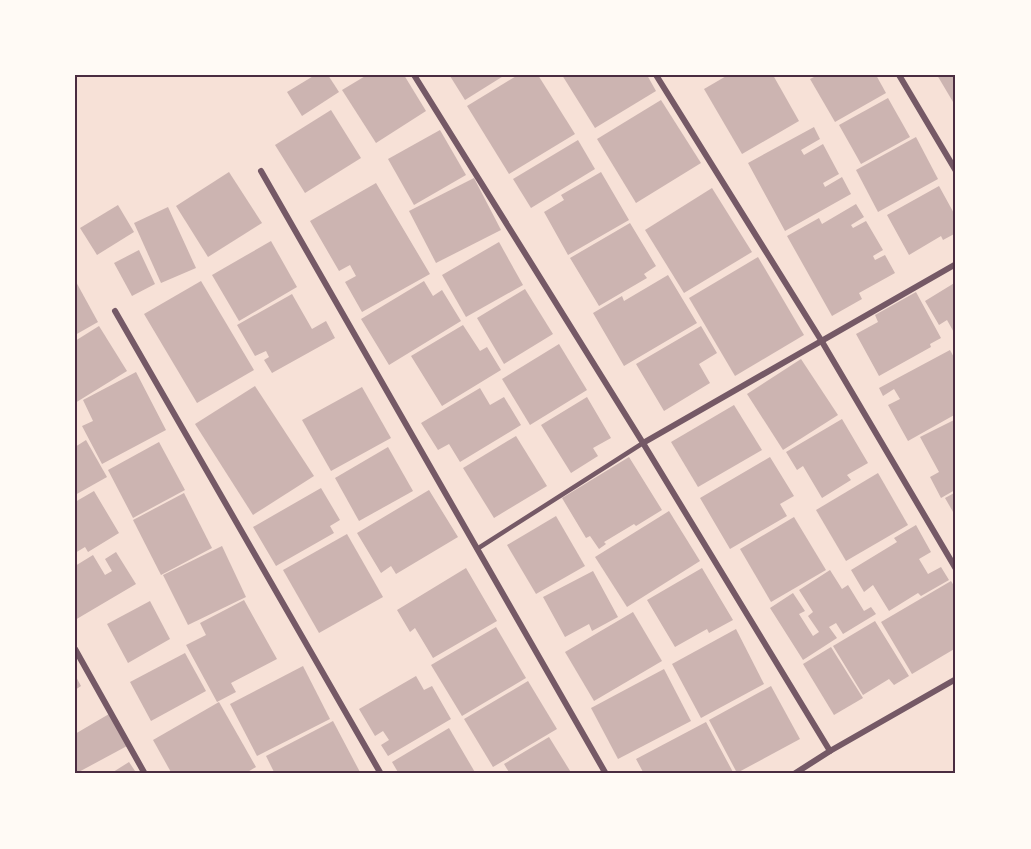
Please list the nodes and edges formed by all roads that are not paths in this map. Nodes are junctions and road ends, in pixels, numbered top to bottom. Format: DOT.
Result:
graph roads {
  1 [pos="414,75"];
  2 [pos="656,75"];
  3 [pos="898,75"];
  4 [pos="261,171"];
  5 [pos="956,171"];
  6 [pos="956,264"];
  7 [pos="115,311"];
  8 [pos="821,340"];
  9 [pos="643,443"];
  10 [pos="477,549"];
  11 [pos="956,569"];
  12 [pos="75,649"];
  13 [pos="956,679"];
  14 [pos="830,751"];
  15 [pos="145,774"];
  16 [pos="381,774"];
  17 [pos="606,774"];
  18 [pos="794,774"];
  1 -- 9 [label="street"];
  2 -- 8 [label="street"];
  3 -- 5 [label="street"];
  4 -- 10 [label="street"];
  6 -- 8 [label="street"];
  7 -- 16 [label="street"];
  8 -- 9 [label="street"];
  8 -- 11 [label="street"];
  9 -- 10 [label="lane"];
  9 -- 14 [label="street"];
  10 -- 17 [label="street"];
  12 -- 15 [label="street"];
  13 -- 14 [label="street"];
  14 -- 18 [label="street"];
}
